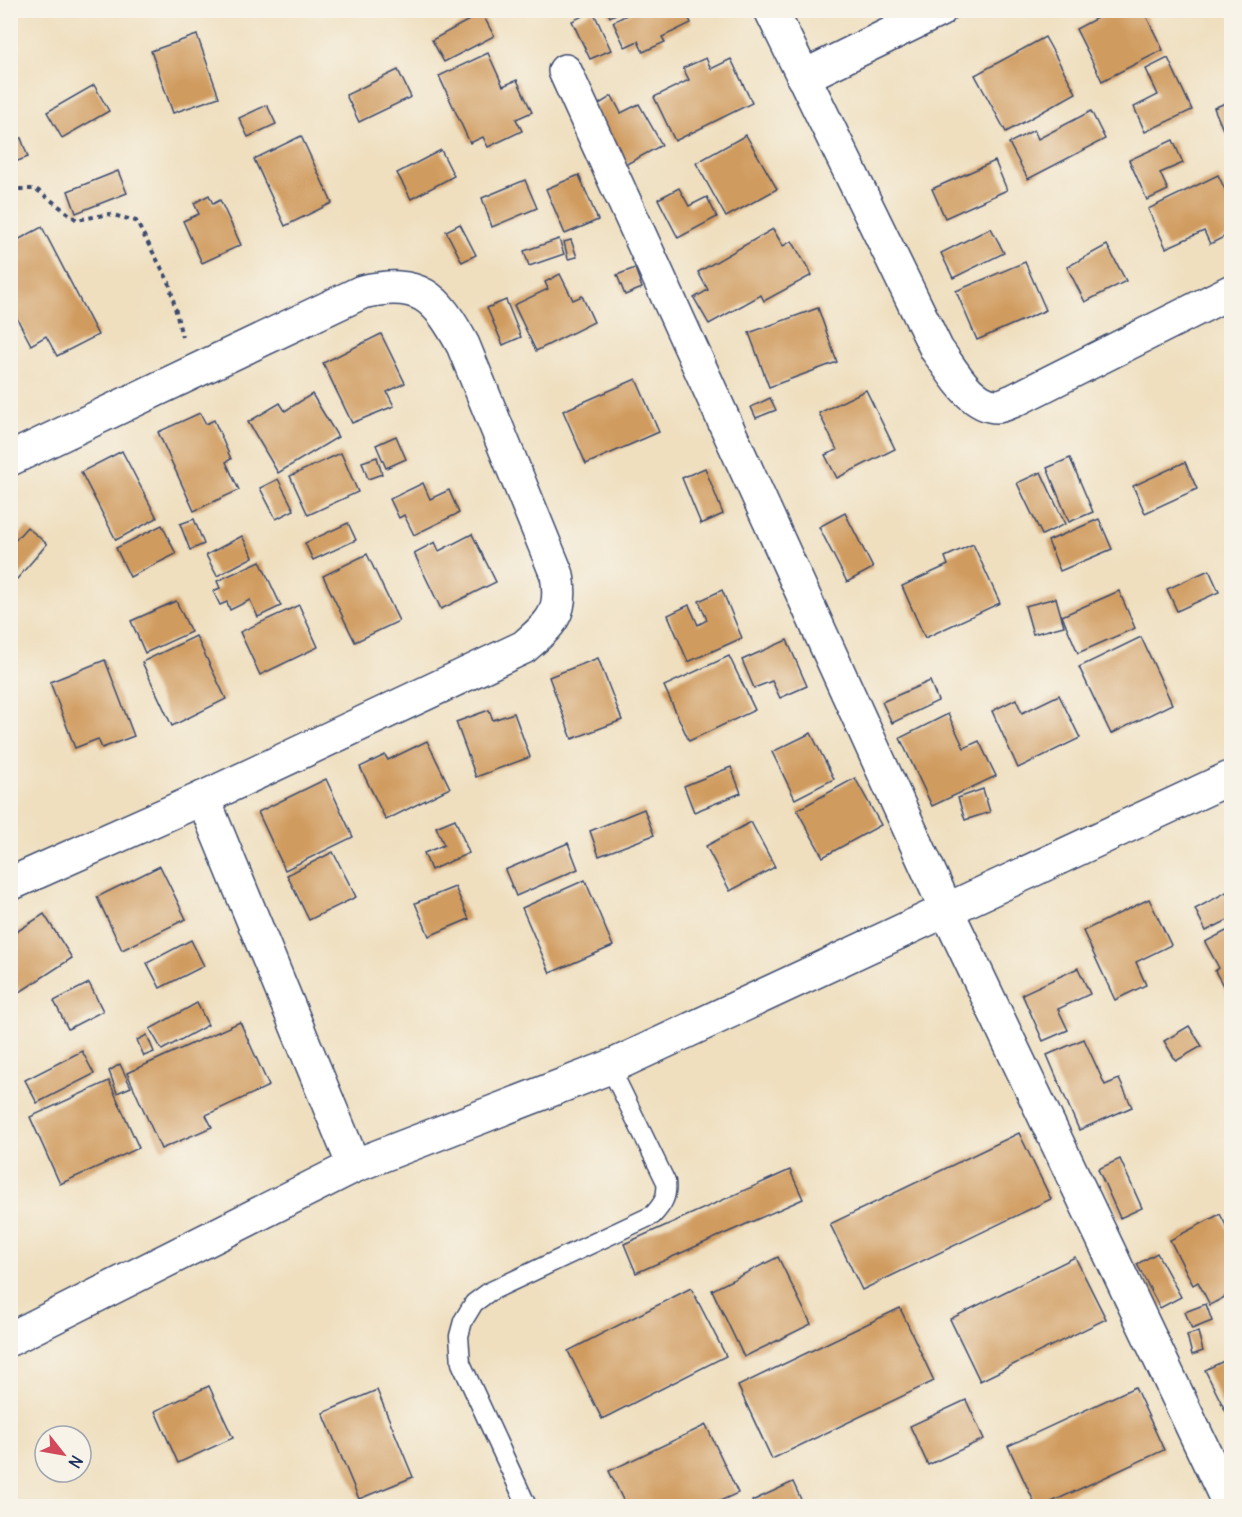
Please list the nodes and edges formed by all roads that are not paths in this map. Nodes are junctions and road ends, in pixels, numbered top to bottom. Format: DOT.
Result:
graph roads {
  1 [pos="771,10"];
  2 [pos="940,10"];
  3 [pos="565,72"];
  4 [pos="803,77"];
  5 [pos="1232,291"];
  6 [pos="10,459"];
  7 [pos="1232,777"];
  8 [pos="204,798"];
  9 [pos="10,884"];
  10 [pos="946,909"];
  11 [pos="610,1067"];
  12 [pos="354,1166"];
  13 [pos="10,1339"];
  14 [pos="527,1506"];
  15 [pos="1230,1506"];
  1 -- 4 [label="street"];
  2 -- 4 [label="street"];
  3 -- 10 [label="street"];
  4 -- 5 [label="street"];
  6 -- 8 [label="street"];
  7 -- 10 [label="street"];
  8 -- 9 [label="street"];
  8 -- 12 [label="street"];
  10 -- 11 [label="street"];
  10 -- 15 [label="street"];
  11 -- 12 [label="street"];
  11 -- 14 [label="lane"];
  12 -- 13 [label="street"];
}
